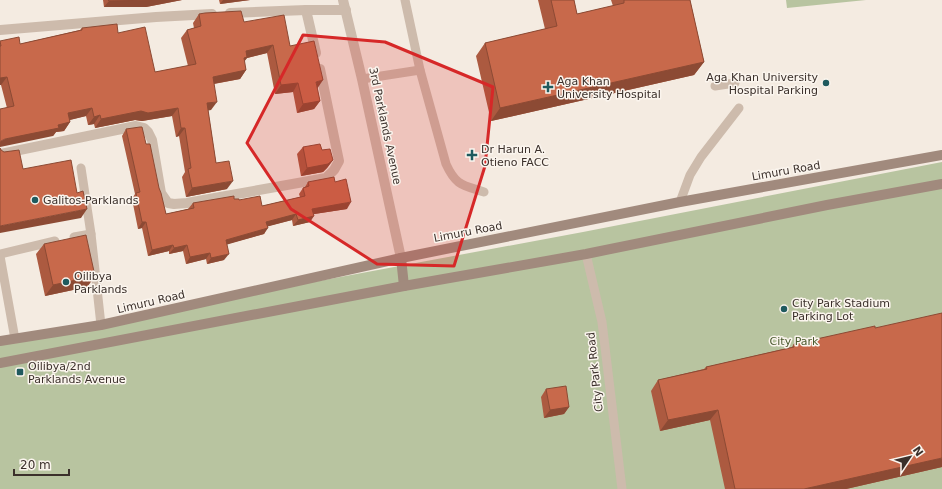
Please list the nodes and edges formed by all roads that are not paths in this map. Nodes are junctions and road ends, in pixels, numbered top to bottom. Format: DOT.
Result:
graph roads {
  1 [pos="405,0"];
  2 [pos="344,5"];
  3 [pos="306,10"];
  4 [pos="0,30"];
  5 [pos="420,70"];
  6 [pos="362,79"];
  7 [pos="735,83"];
  8 [pos="715,86"];
  9 [pos="739,108"];
  10 [pos="0,154"];
  11 [pos="942,155"];
  12 [pos="81,168"];
  13 [pos="942,184"];
  14 [pos="484,192"];
  15 [pos="680,202"];
  16 [pos="91,234"];
  17 [pos="586,254"];
  18 [pos="0,255"];
  19 [pos="401,258"];
  20 [pos="404,286"];
  21 [pos="101,325"];
  22 [pos="15,339"];
  23 [pos="0,341"];
  24 [pos="0,363"];
  25 [pos="622,489"];
  1 -- 5 [label="lane"];
  2 -- 3 [label="street"];
  2 -- 6 [label="street, 3rd Parklands Avenue"];
  3 -- 4 [label="street"];
  3 -- 10 [label="street"];
  5 -- 6 [label="lane"];
  5 -- 14 [label="lane"];
  6 -- 19 [label="street, 3rd Parklands Avenue"];
  7 -- 8 [label="lane"];
  9 -- 15 [label="lane"];
  11 -- 15 [label="main road, Limuru Road"];
  12 -- 16 [label="lane"];
  13 -- 17 [label="main road"];
  15 -- 19 [label="main road, Limuru Road"];
  16 -- 18 [label="lane"];
  16 -- 21 [label="lane"];
  17 -- 20 [label="main road"];
  17 -- 25 [label="lane, City Park Road"];
  18 -- 22 [label="lane"];
  19 -- 20 [label="main road"];
  19 -- 21 [label="main road, Limuru Road"];
  20 -- 24 [label="main road"];
  21 -- 22 [label="main road, Limuru Road"];
  22 -- 23 [label="main road, Limuru Road"];
}
